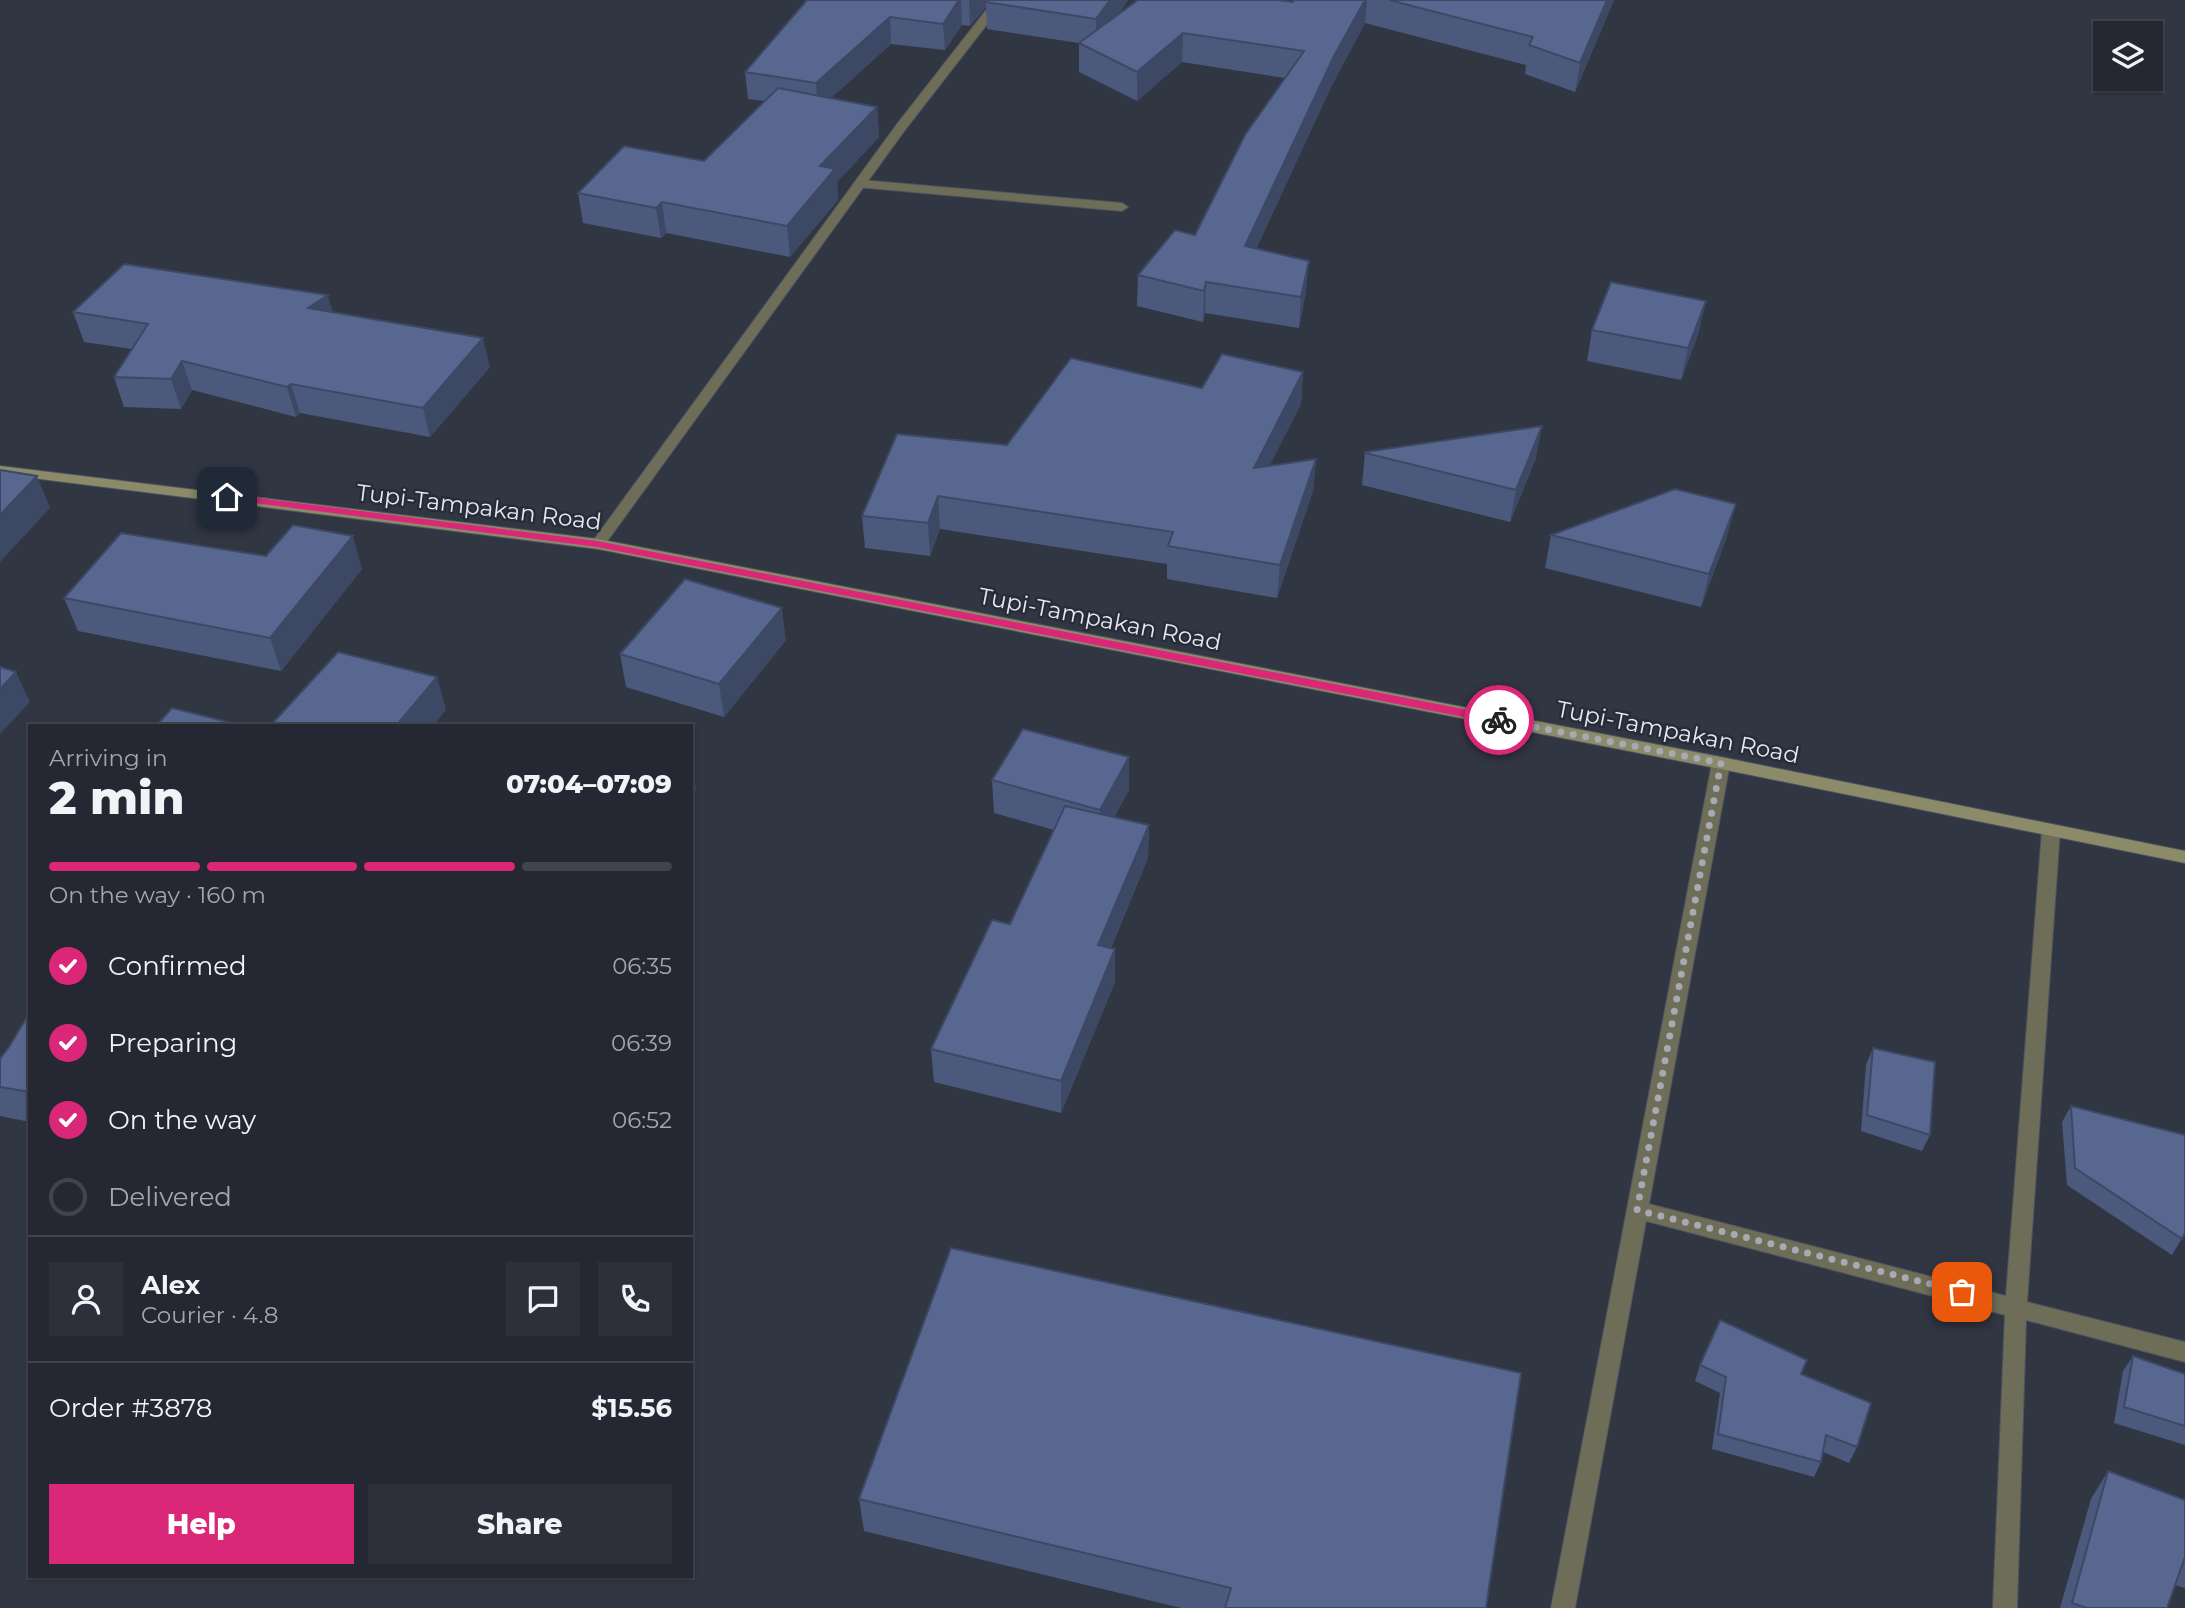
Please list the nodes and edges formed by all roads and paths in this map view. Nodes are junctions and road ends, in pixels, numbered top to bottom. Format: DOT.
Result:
graph roads {
  1 [pos="1000,0"];
  2 [pos="861,184"];
  3 [pos="1122,207"];
  4 [pos="0,470"];
  5 [pos="597,544"];
  6 [pos="1721,763"];
  7 [pos="2051,830"];
  8 [pos="2185,857"];
  9 [pos="1637,1210"];
  10 [pos="2017,1306"];
  11 [pos="2185,1352"];
  12 [pos="1565,1607"];
  13 [pos="2005,1608"];
  1 -- 2 [label="street"];
  2 -- 3 [label="street"];
  2 -- 5 [label="street"];
  4 -- 5 [label="main road, Tupi-Tampakan Road"];
  5 -- 6 [label="main road, Tupi-Tampakan Road"];
  6 -- 7 [label="main road, Tupi-Tampakan Road"];
  6 -- 9 [label="street"];
  7 -- 8 [label="main road, Tupi-Tampakan Road"];
  7 -- 10 [label="street"];
  9 -- 10 [label="street"];
  9 -- 12 [label="street"];
  10 -- 11 [label="street"];
  10 -- 13 [label="street"];
}
